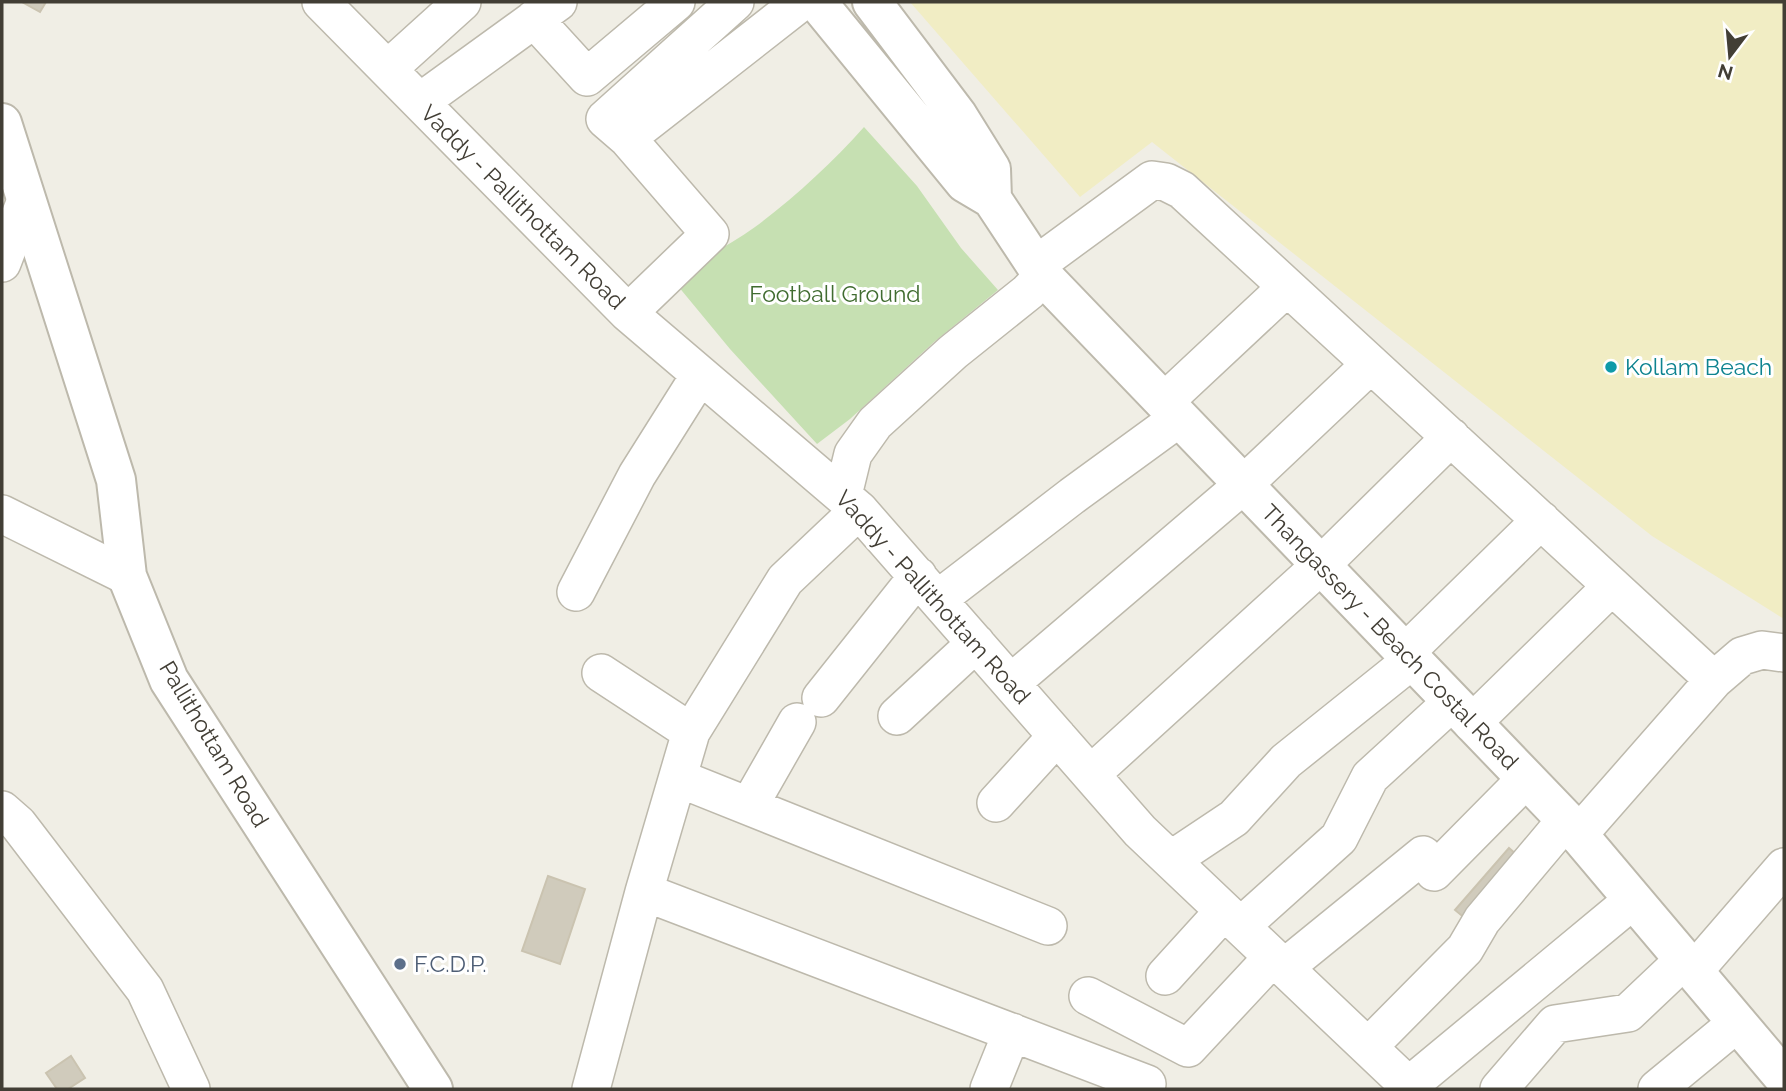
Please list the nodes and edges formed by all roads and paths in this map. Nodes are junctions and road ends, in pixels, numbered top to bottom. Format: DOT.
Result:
graph roads {
  1 [pos="462,2"];
  2 [pos="676,2"];
  3 [pos="735,2"];
  4 [pos="801,2"];
  5 [pos="817,2"];
  6 [pos="872,2"];
  7 [pos="329,4"];
  8 [pos="546,10"];
  9 [pos="400,58"];
  10 [pos="420,102"];
  11 [pos="2,123"];
  12 [pos="627,138"];
  13 [pos="992,199"];
  14 [pos="26,200"];
  15 [pos="2,263"];
  16 [pos="1039,271"];
  17 [pos="1287,287"];
  18 [pos="628,313"];
  19 [pos="1371,364"];
  20 [pos="700,375"];
  21 [pos="1172,410"];
  22 [pos="1451,437"];
  23 [pos="1243,485"];
  24 [pos="851,503"];
  25 [pos="2,514"];
  26 [pos="1541,520"];
  27 [pos="1321,565"];
  28 [pos="127,576"];
  29 [pos="1612,586"];
  30 [pos="928,588"];
  31 [pos="576,592"];
  32 [pos="976,643"];
  33 [pos="1784,653"];
  34 [pos="1409,656"];
  35 [pos="601,673"];
  36 [pos="1714,680"];
  37 [pos="1011,683"];
  38 [pos="1462,712"];
  39 [pos="897,716"];
  40 [pos="691,732"];
  41 [pos="1057,736"];
  42 [pos="1091,774"];
  43 [pos="678,778"];
  44 [pos="1526,779"];
  45 [pos="996,803"];
  46 [pos="749,806"];
  47 [pos="2,810"];
  48 [pos="1572,827"];
  49 [pos="1171,860"];
  50 [pos="1784,867"];
  51 [pos="645,892"];
  52 [pos="1633,900"];
  53 [pos="1233,919"];
  54 [pos="1048,926"];
  55 [pos="1278,962"];
  56 [pos="1689,965"];
  57 [pos="1165,976"];
  58 [pos="1088,996"];
  59 [pos="1738,1023"];
  60 [pos="1012,1032"];
  61 [pos="1368,1047"];
  62 [pos="1784,1076"];
  63 [pos="1147,1084"];
  64 [pos="1408,1088"];
  65 [pos="191,1089"];
  66 [pos="433,1089"];
  67 [pos="591,1089"];
  68 [pos="989,1089"];
  69 [pos="1499,1089"];
  70 [pos="1657,1089"];
  1 -- 9 [label="street"];
  2 -- 8 [label="street"];
  3 -- 12 [label="street"];
  4 -- 12 [label="street"];
  5 -- 13 [label="street, Thangassery - Beach Costal Road"];
  6 -- 13 [label="street, Thangassery - Beach Costal Road"];
  7 -- 10 [label="street, Vaddy - Pallithottam Road"];
  8 -- 10 [label="street"];
  10 -- 18 [label="street, Vaddy - Pallithottam Road"];
  11 -- 14 [label="street, Pallithottam Road"];
  12 -- 18 [label="street"];
  13 -- 16 [label="street, Thangassery - Beach Costal Road"];
  14 -- 15 [label="street"];
  14 -- 28 [label="street, Pallithottam Road"];
  16 -- 17 [label="street"];
  16 -- 21 [label="street, Thangassery - Beach Costal Road"];
  16 -- 24 [label="street"];
  17 -- 19 [label="street"];
  17 -- 21 [label="street"];
  18 -- 20 [label="street, Vaddy - Pallithottam Road"];
  19 -- 22 [label="street"];
  19 -- 23 [label="street"];
  20 -- 24 [label="street, Vaddy - Pallithottam Road"];
  20 -- 31 [label="street"];
  21 -- 23 [label="street, Thangassery - Beach Costal Road"];
  21 -- 30 [label="street"];
  22 -- 26 [label="street"];
  22 -- 27 [label="street"];
  23 -- 27 [label="street, Thangassery - Beach Costal Road"];
  23 -- 37 [label="street"];
  24 -- 30 [label="street, Vaddy - Pallithottam Road"];
  24 -- 40 [label="street"];
  25 -- 28 [label="street"];
  26 -- 29 [label="street"];
  26 -- 34 [label="street"];
  27 -- 34 [label="street, Thangassery - Beach Costal Road"];
  27 -- 42 [label="street"];
  28 -- 66 [label="street, Pallithottam Road"];
  29 -- 36 [label="street"];
  29 -- 38 [label="street"];
  30 -- 32 [label="street, Vaddy - Pallithottam Road"];
  30 -- 46 [label="street"];
  32 -- 37 [label="street, Vaddy - Pallithottam Road"];
  32 -- 39 [label="street"];
  33 -- 36 [label="street"];
  34 -- 38 [label="street, Thangassery - Beach Costal Road"];
  34 -- 49 [label="street"];
  35 -- 40 [label="street"];
  36 -- 48 [label="street"];
  37 -- 41 [label="street, Vaddy - Pallithottam Road"];
  38 -- 44 [label="street, Thangassery - Beach Costal Road"];
  38 -- 53 [label="street"];
  40 -- 43 [label="street"];
  41 -- 42 [label="street, Vaddy - Pallithottam Road"];
  41 -- 45 [label="street"];
  42 -- 49 [label="street, Vaddy - Pallithottam Road"];
  43 -- 46 [label="street"];
  43 -- 51 [label="street"];
  44 -- 48 [label="street, Thangassery - Beach Costal Road"];
  44 -- 55 [label="street"];
  46 -- 54 [label="street"];
  47 -- 65 [label="street"];
  48 -- 52 [label="street, Thangassery - Beach Costal Road"];
  48 -- 61 [label="street"];
  49 -- 53 [label="street, Vaddy - Pallithottam Road"];
  50 -- 56 [label="street"];
  51 -- 60 [label="street"];
  51 -- 67 [label="street"];
  52 -- 56 [label="street, Thangassery - Beach Costal Road"];
  52 -- 64 [label="street"];
  53 -- 55 [label="street, Vaddy - Pallithottam Road"];
  53 -- 57 [label="street"];
  55 -- 58 [label="street"];
  55 -- 61 [label="street, Vaddy - Pallithottam Road"];
  56 -- 59 [label="street, Thangassery - Beach Costal Road"];
  56 -- 69 [label="street"];
  59 -- 62 [label="street, Thangassery - Beach Costal Road"];
  59 -- 70 [label="street"];
  60 -- 63 [label="street"];
  60 -- 68 [label="street"];
  61 -- 64 [label="street, Vaddy - Pallithottam Road"];
}
